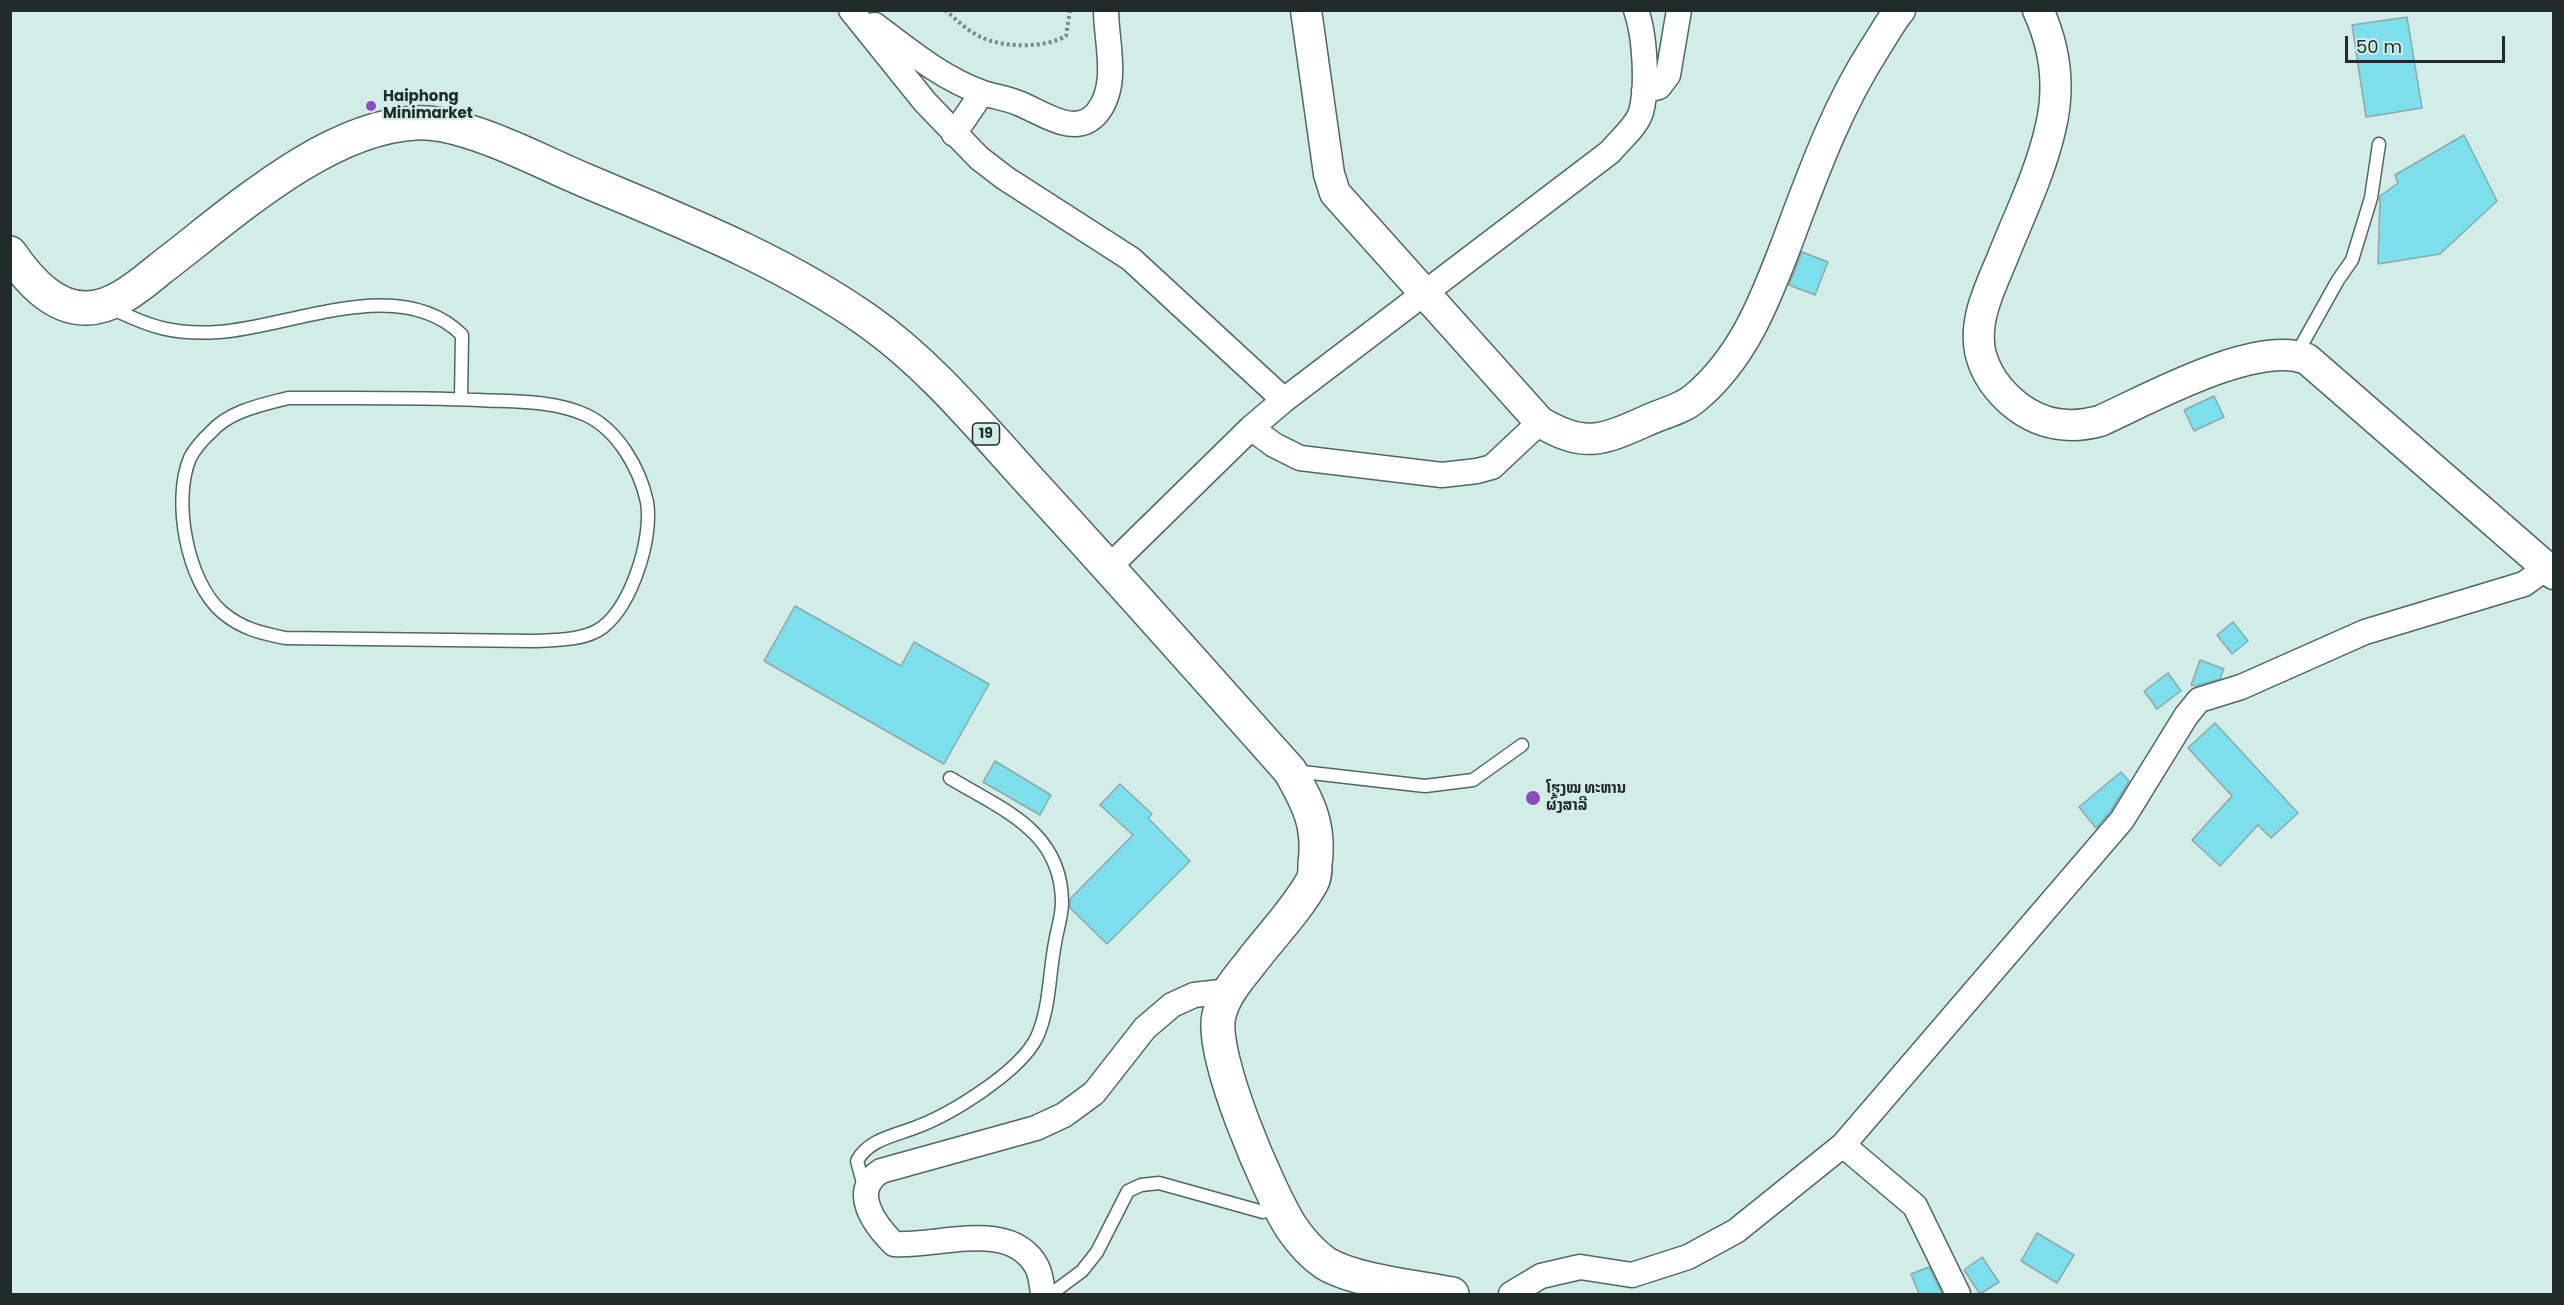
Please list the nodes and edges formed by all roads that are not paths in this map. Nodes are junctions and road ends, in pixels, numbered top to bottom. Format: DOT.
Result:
graph roads {
  1 [pos="851,10"];
  2 [pos="856,10"];
  3 [pos="1106,10"];
  4 [pos="1306,10"];
  5 [pos="1636,10"];
  6 [pos="1680,10"];
  7 [pos="1900,10"];
  8 [pos="2038,10"];
  9 [pos="1644,91"];
  10 [pos="982,93"];
  11 [pos="954,134"];
  12 [pos="2379,144"];
  13 [pos="10,253"];
  14 [pos="1425,294"];
  15 [pos="106,305"];
  16 [pos="2296,355"];
  17 [pos="461,399"];
  18 [pos="1284,400"];
  19 [pos="1540,422"];
  20 [pos="1251,428"];
  21 [pos="1109,567"];
  22 [pos="2550,571"];
  23 [pos="1522,745"];
  24 [pos="1290,771"];
  25 [pos="950,778"];
  26 [pos="1229,991"];
  27 [pos="1844,1145"];
  28 [pos="865,1190"];
  29 [pos="1280,1204"];
  30 [pos="1043,1294"];
  31 [pos="1051,1294"];
  32 [pos="1452,1294"];
  33 [pos="1511,1294"];
  34 [pos="1958,1294"];
  1 -- 11 [label="street"];
  2 -- 10 [label="street"];
  3 -- 10 [label="street"];
  4 -- 14 [label="street"];
  5 -- 9 [label="street"];
  6 -- 9 [label="street"];
  7 -- 19 [label="street"];
  8 -- 16 [label="street"];
  9 -- 14 [label="street"];
  10 -- 11 [label="street"];
  11 -- 18 [label="street"];
  12 -- 16 [label="lane"];
  13 -- 15 [label="highway, 19"];
  14 -- 18 [label="street"];
  14 -- 19 [label="street"];
  15 -- 17 [label="lane"];
  15 -- 21 [label="highway, 19"];
  16 -- 22 [label="street"];
  17 -- 17 [label="lane"];
  18 -- 20 [label="street"];
  19 -- 20 [label="street"];
  20 -- 21 [label="street"];
  21 -- 24 [label="highway, 19"];
  22 -- 27 [label="street"];
  23 -- 24 [label="lane"];
  24 -- 26 [label="highway, 19"];
  25 -- 28 [label="lane"];
  26 -- 28 [label="street"];
  26 -- 29 [label="highway, 19"];
  27 -- 33 [label="street"];
  27 -- 34 [label="street"];
  28 -- 30 [label="street"];
  29 -- 31 [label="lane"];
  29 -- 32 [label="highway, 19"];
}
